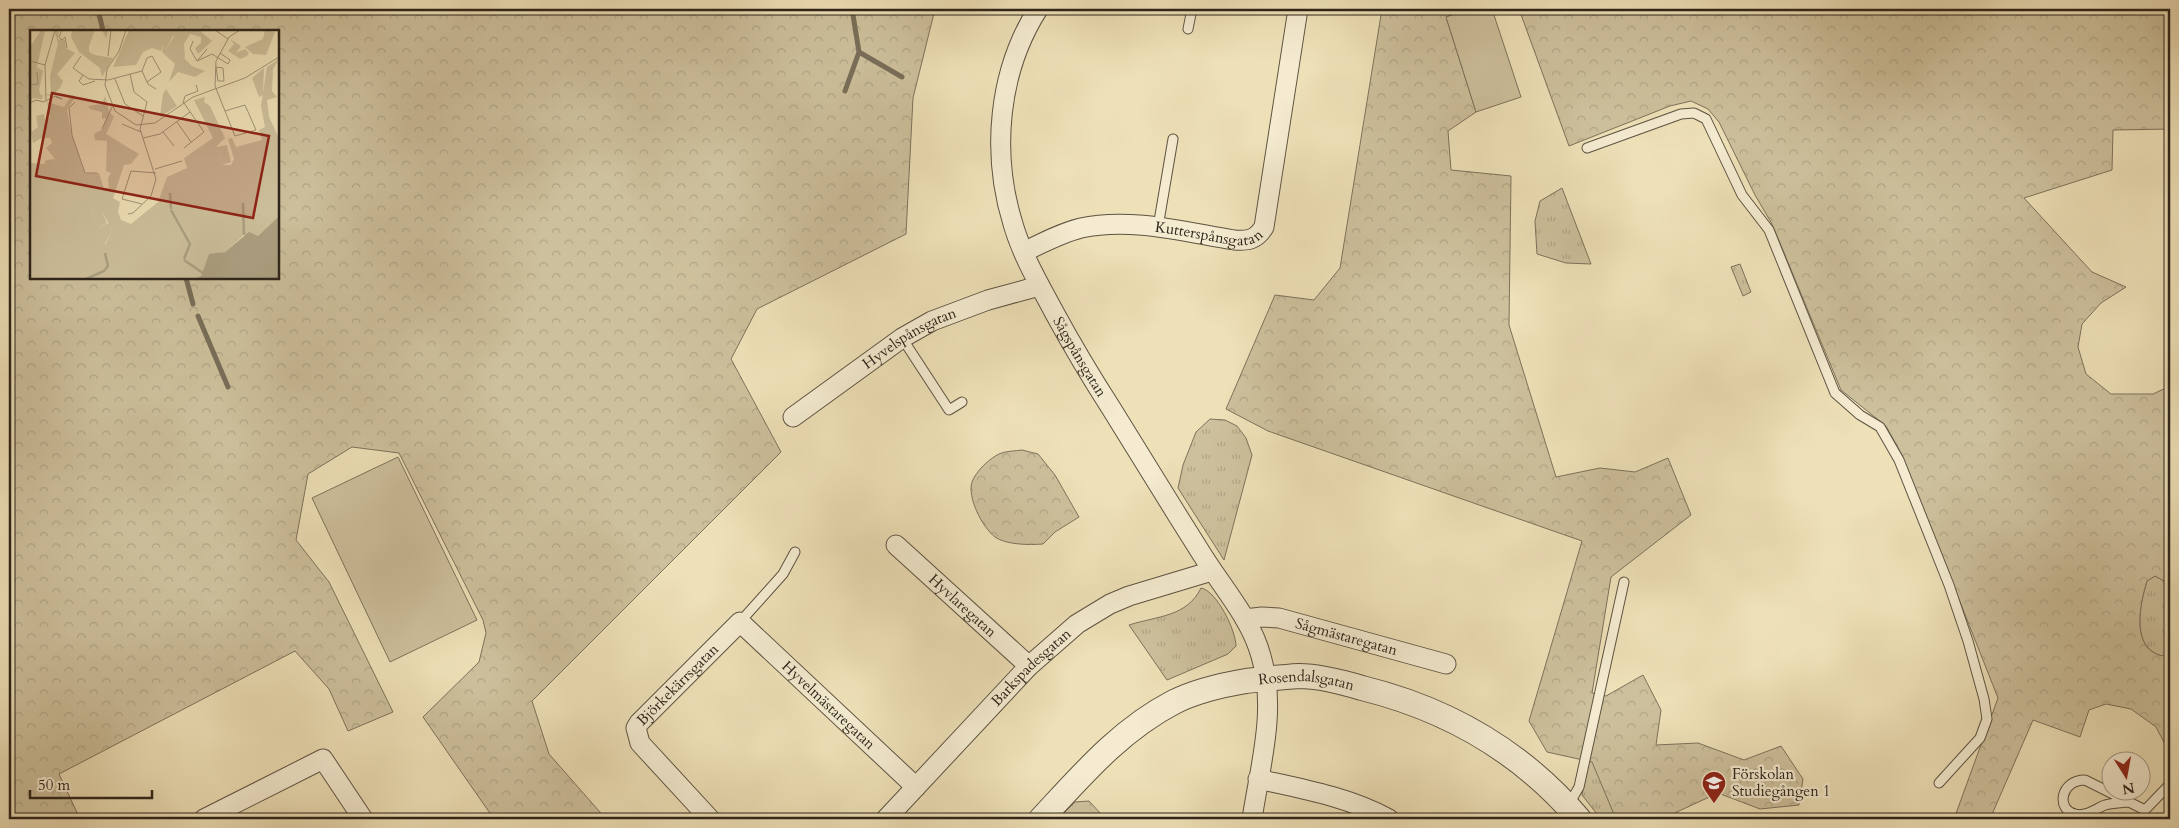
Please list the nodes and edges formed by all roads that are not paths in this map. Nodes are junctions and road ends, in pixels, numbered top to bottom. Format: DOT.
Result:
graph roads {
  1 [pos="1038,9"];
  2 [pos="1192,9"];
  3 [pos="1298,9"];
  4 [pos="1188,29"];
  5 [pos="1173,139"];
  6 [pos="1587,148"];
  7 [pos="1158,228"];
  8 [pos="1024,252"];
  9 [pos="1040,286"];
  10 [pos="902,338"];
  11 [pos="962,402"];
  12 [pos="793,416"];
  13 [pos="896,545"];
  14 [pos="795,552"];
  15 [pos="1212,571"];
  16 [pos="1624,582"];
  17 [pos="1245,619"];
  18 [pos="740,622"];
  19 [pos="1446,664"];
  20 [pos="1029,666"];
  21 [pos="1266,679"];
  22 [pos="1258,779"];
  23 [pos="1939,783"];
  24 [pos="2170,784"];
  25 [pos="916,787"];
  26 [pos="2128,802"];
  27 [pos="1573,813"];
  28 [pos="204,819"];
  29 [pos="363,819"];
  30 [pos="710,819"];
  31 [pos="886,819"];
  32 [pos="1041,819"];
  33 [pos="1252,819"];
  34 [pos="1389,819"];
  1 -- 8 [label="street, Sågspånsgatan"];
  2 -- 4 [label="lane"];
  3 -- 7 [label="street, Kutterspånsgatan"];
  5 -- 7 [label="lane"];
  6 -- 23 [label="lane"];
  7 -- 8 [label="street, Kutterspånsgatan"];
  8 -- 9 [label="street, Sågspånsgatan"];
  9 -- 10 [label="street, Hyvelspånsgatan"];
  9 -- 15 [label="street, Sågspånsgatan"];
  10 -- 11 [label="lane"];
  10 -- 12 [label="street, Hyvelspånsgatan"];
  13 -- 20 [label="street, Hyvlaregatan"];
  14 -- 18 [label="lane, Björkekärrsgatan"];
  15 -- 17 [label="street, Sågspånsgatan"];
  15 -- 20 [label="street, Barkspadesgatan"];
  16 -- 27 [label="lane"];
  17 -- 19 [label="street, Sågmästaregatan"];
  17 -- 21 [label="street, Sågspånsgatan"];
  18 -- 25 [label="street, Hyvelmästaregatan"];
  18 -- 30 [label="street, Björkekärrsgatan"];
  20 -- 25 [label="street, Barkspadesgatan"];
  21 -- 22 [label="street, Sågspånsgatan"];
  21 -- 27 [label="street, Rosendalsgatan"];
  21 -- 32 [label="street, Rosendalsgatan"];
  22 -- 33 [label="street, Sågspånsgatan"];
  22 -- 34 [label="street"];
  24 -- 26 [label="lane"];
  25 -- 31 [label="street, Barkspadesgatan"];
  26 -- 26 [label="lane"];
  28 -- 29 [label="street"];
}
